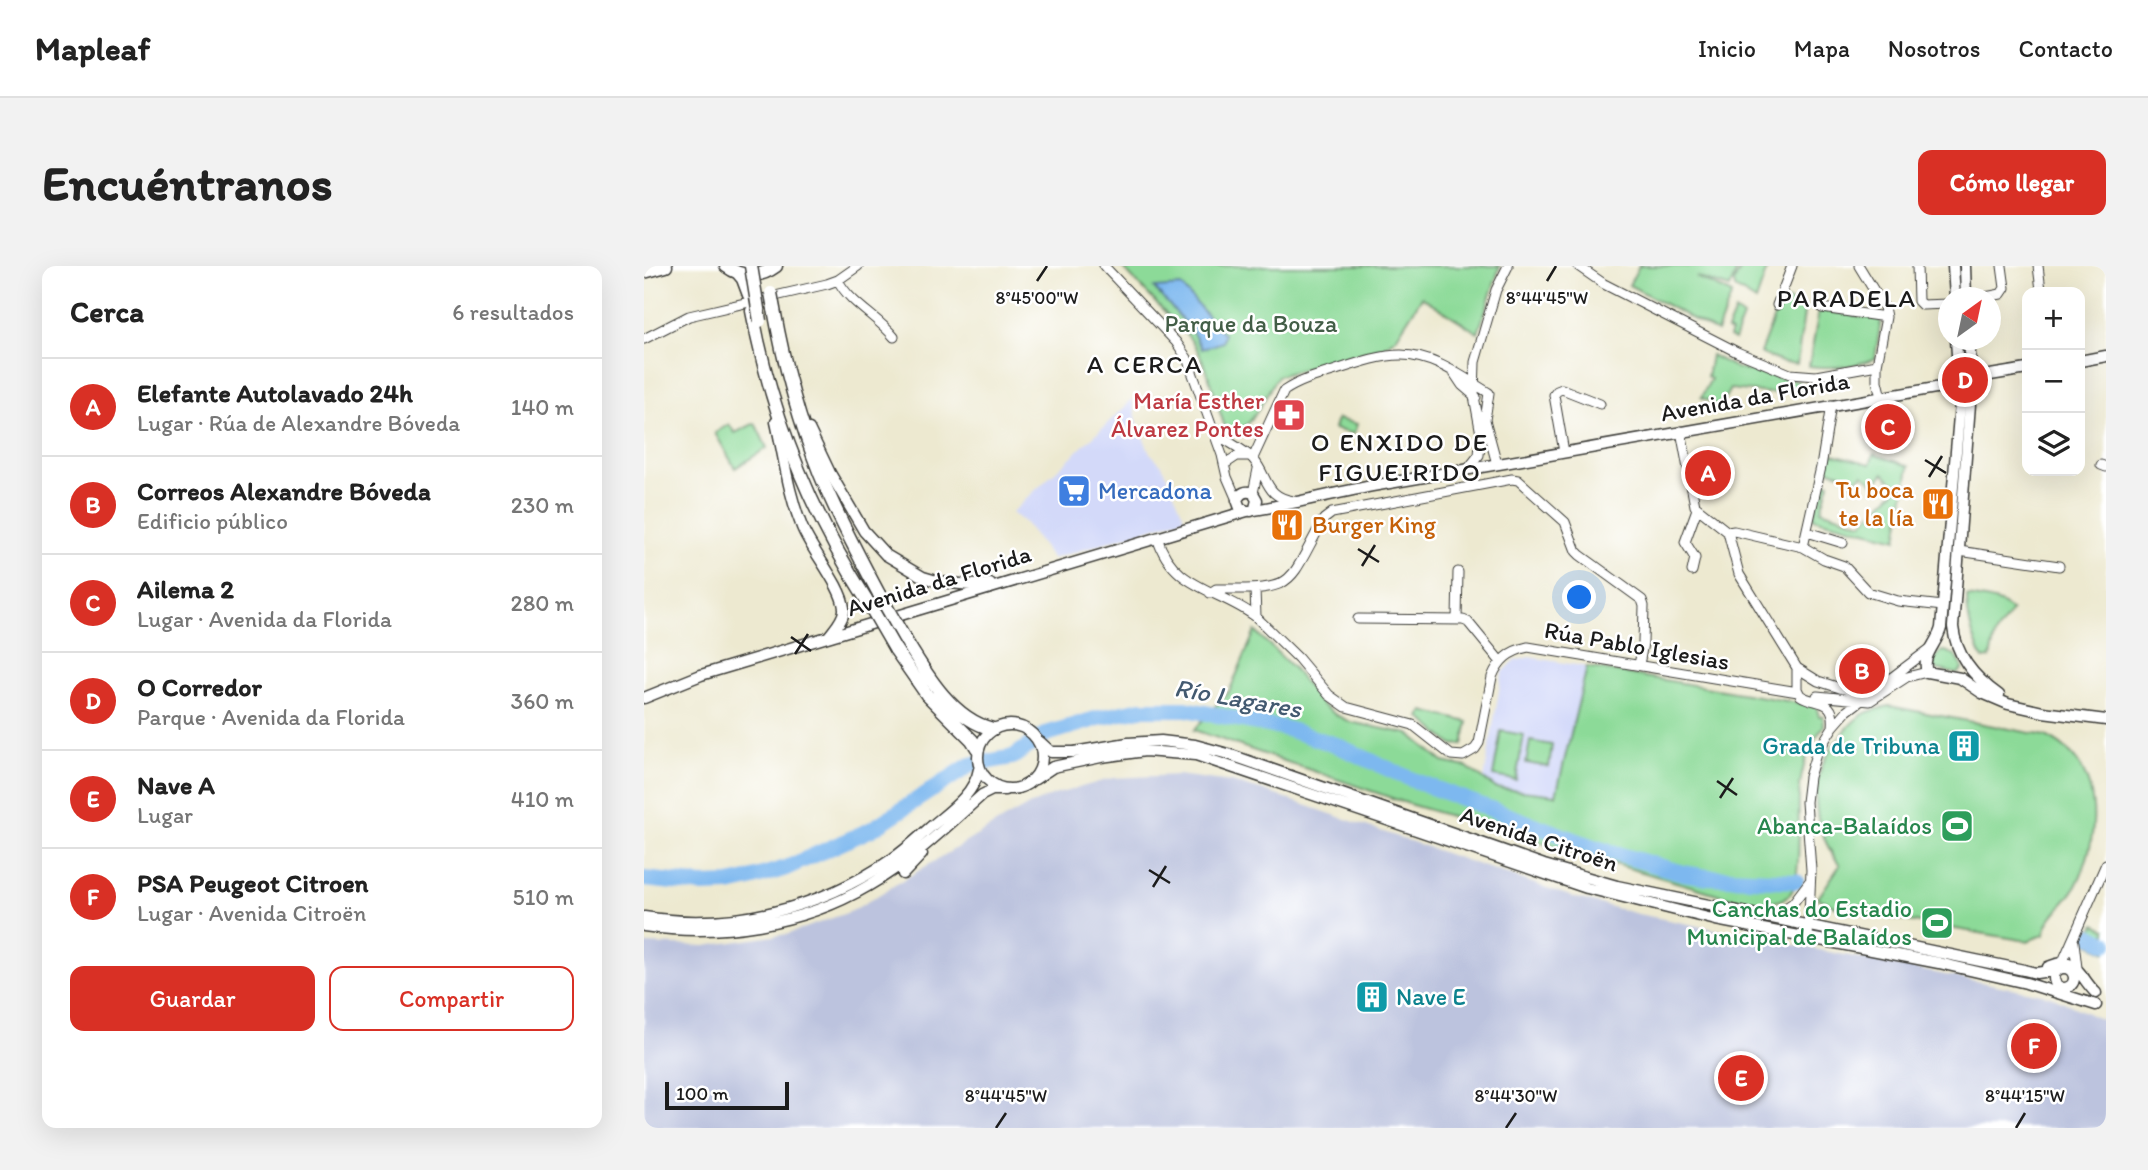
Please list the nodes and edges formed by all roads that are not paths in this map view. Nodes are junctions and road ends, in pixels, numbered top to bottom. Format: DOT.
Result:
graph roads {
  1 [pos="666,266"];
  2 [pos="726,266"];
  3 [pos="751,266"];
  4 [pos="757,266"];
  5 [pos="858,266"];
  6 [pos="1104,266"];
  7 [pos="1508,266"];
  8 [pos="1578,266"];
  9 [pos="1792,266"];
  10 [pos="1859,266"];
  11 [pos="1917,266"];
  12 [pos="1953,266"];
  13 [pos="1965,266"];
  14 [pos="2002,266"];
  15 [pos="2038,266"];
  16 [pos="775,267"];
  17 [pos="644,272"];
  18 [pos="738,273"];
  19 [pos="838,279"];
  20 [pos="1954,287"];
  21 [pos="1966,287"];
  22 [pos="2041,287"];
  23 [pos="2001,294"];
  24 [pos="1938,304"];
  25 [pos="1777,305"];
  26 [pos="1822,307"];
  27 [pos="1886,317"];
  28 [pos="894,337"];
  29 [pos="644,339"];
  30 [pos="1957,350"];
  31 [pos="1971,350"];
  32 [pos="2106,356"];
  33 [pos="2085,360"];
  34 [pos="1475,362"];
  35 [pos="1877,365"];
  36 [pos="764,368"];
  37 [pos="1958,369"];
  38 [pos="2022,369"];
  39 [pos="1456,373"];
  40 [pos="1974,373"];
  41 [pos="789,377"];
  42 [pos="1474,383"];
  43 [pos="1952,384"];
  44 [pos="1966,392"];
  45 [pos="1474,396"];
  46 [pos="1881,397"];
  47 [pos="1600,404"];
  48 [pos="1488,405"];
  49 [pos="1831,405"];
  50 [pos="1212,431"];
  51 [pos="1681,431"];
  52 [pos="1481,435"];
  53 [pos="1490,445"];
  54 [pos="1564,452"];
  55 [pos="1251,457"];
  56 [pos="1225,464"];
  57 [pos="1497,464"];
  58 [pos="1258,469"];
  59 [pos="1468,469"];
  60 [pos="1254,495"];
  61 [pos="1294,501"];
  62 [pos="1279,506"];
  63 [pos="1243,507"];
  64 [pos="1698,509"];
  65 [pos="834,525"];
  66 [pos="1807,532"];
  67 [pos="1728,533"];
  68 [pos="1157,537"];
  69 [pos="1843,543"];
  70 [pos="1803,547"];
  71 [pos="1959,551"];
  72 [pos="2059,566"];
  73 [pos="1692,571"];
  74 [pos="1458,572"];
  75 [pos="996,586"];
  76 [pos="1245,589"];
  77 [pos="1255,589"];
  78 [pos="1210,593"];
  79 [pos="872,597"];
  80 [pos="1231,601"];
  81 [pos="1943,606"];
  82 [pos="1256,617"];
  83 [pos="1358,619"];
  84 [pos="1457,619"];
  85 [pos="829,636"];
  86 [pos="1934,647"];
  87 [pos="1963,658"];
  88 [pos="1500,661"];
  89 [pos="1639,666"];
  90 [pos="1797,668"];
  91 [pos="1927,672"];
  92 [pos="1814,678"];
  93 [pos="1960,678"];
  94 [pos="1798,689"];
  95 [pos="665,690"];
  96 [pos="644,691"];
  97 [pos="1876,691"];
  98 [pos="1815,697"];
  99 [pos="644,698"];
  100 [pos="1862,701"];
  101 [pos="644,704"];
  102 [pos="2030,709"];
  103 [pos="2106,721"];
  104 [pos="1833,727"];
  105 [pos="993,729"];
  106 [pos="977,748"];
  107 [pos="1045,749"];
  108 [pos="981,776"];
  109 [pos="1035,779"];
  110 [pos="1005,790"];
  111 [pos="941,830"];
  112 [pos="2106,864"];
  113 [pos="903,874"];
  114 [pos="1809,882"];
  115 [pos="644,917"];
  116 [pos="1770,918"];
  117 [pos="644,926"];
  118 [pos="1808,932"];
  119 [pos="2074,940"];
  120 [pos="2058,966"];
  121 [pos="2075,972"];
  122 [pos="2026,983"];
  123 [pos="2061,987"];
  124 [pos="2101,1001"];
  1 -- 17 [label="highway"];
  2 -- 18 [label="highway"];
  3 -- 65 [label="highway, bridge"];
  4 -- 65 [label="highway"];
  5 -- 19 [label="street"];
  6 -- 50 [label="street"];
  7 -- 34 [label="street"];
  8 -- 35 [label="street"];
  9 -- 25 [label="street"];
  10 -- 27 [label="street"];
  11 -- 24 [label="street"];
  12 -- 20 [label="main road"];
  13 -- 21 [label="main road"];
  14 -- 23 [label="street"];
  15 -- 22 [label="street"];
  16 -- 18 [label="highway"];
  16 -- 41 [label="highway, bridge"];
  18 -- 36 [label="highway"];
  19 -- 28 [label="street"];
  19 -- 29 [label="street"];
  26 -- 27 [label="street"];
  27 -- 35 [label="street"];
  30 -- 37 [label="main road"];
  31 -- 40 [label="main road"];
  32 -- 33 [label="main road"];
  34 -- 39 [label="street"];
  34 -- 42 [label="street"];
  35 -- 46 [label="street"];
  36 -- 79 [label="highway"];
  36 -- 85 [label="main road"];
  37 -- 40 [label="main road"];
  37 -- 43 [label="main road"];
  38 -- 40 [label="main road"];
  39 -- 42 [label="street"];
  39 -- 45 [label="street"];
  39 -- 55 [label="street"];
  40 -- 44 [label="main road"];
  41 -- 75 [label="main road"];
  41 -- 79 [label="highway"];
  42 -- 45 [label="street"];
  42 -- 48 [label="street"];
  43 -- 44 [label="main road"];
  43 -- 46 [label="main road, Avenida da Florida"];
  44 -- 71 [label="main road"];
  44 -- 81 [label="main road"];
  45 -- 48 [label="street"];
  45 -- 52 [label="street"];
  46 -- 49 [label="main road, Avenida da Florida"];
  47 -- 54 [label="street"];
  48 -- 53 [label="street"];
  49 -- 51 [label="main road, Avenida da Florida"];
  49 -- 66 [label="street"];
  50 -- 55 [label="street"];
  50 -- 56 [label="street"];
  51 -- 54 [label="main road, Avenida da Florida"];
  51 -- 64 [label="street"];
  52 -- 53 [label="street"];
  52 -- 59 [label="street"];
  53 -- 57 [label="street"];
  54 -- 57 [label="main road, Avenida da Florida"];
  55 -- 56 [label="street"];
  55 -- 58 [label="street"];
  56 -- 63 [label="street"];
  57 -- 59 [label="main road, Avenida da Florida"];
  58 -- 60 [label="street"];
  58 -- 61 [label="street"];
  59 -- 61 [label="main road, Avenida da Florida"];
  60 -- 62 [label="main road"];
  60 -- 63 [label="main road"];
  60 -- 63 [label="main road"];
  61 -- 62 [label="main road, Avenida da Florida"];
  62 -- 63 [label="main road, Avenida da Florida"];
  63 -- 68 [label="main road, Avenida da Florida"];
  64 -- 67 [label="street"];
  64 -- 73 [label="street"];
  65 -- 79 [label="highway"];
  66 -- 69 [label="street"];
  66 -- 70 [label="street"];
  67 -- 70 [label="street"];
  67 -- 90 [label="street"];
  68 -- 75 [label="main road, Avenida da Florida"];
  68 -- 78 [label="street"];
  70 -- 81 [label="street"];
  71 -- 72 [label="street"];
  71 -- 87 [label="main road"];
  74 -- 84 [label="street"];
  75 -- 85 [label="main road, Avenida da Florida"];
  76 -- 77 [label="street"];
  76 -- 78 [label="street"];
  76 -- 80 [label="street"];
  77 -- 82 [label="street"];
  77 -- 89 [label="street"];
  78 -- 80 [label="street"];
  79 -- 105 [label="highway, bridge"];
  79 -- 106 [label="highway, bridge"];
  80 -- 82 [label="street"];
  81 -- 86 [label="main road"];
  82 -- 88 [label="street"];
  83 -- 84 [label="street"];
  84 -- 88 [label="street"];
  85 -- 95 [label="main road, Avenida da Florida"];
  86 -- 87 [label="main road"];
  86 -- 91 [label="main road"];
  86 -- 97 [label="street"];
  87 -- 93 [label="main road"];
  87 -- 102 [label="main road"];
  88 -- 89 [label="street, Rúa Pablo Iglesias"];
  89 -- 94 [label="street, Rúa Pablo Iglesias"];
  90 -- 92 [label="street"];
  90 -- 94 [label="street"];
  91 -- 93 [label="main road"];
  91 -- 100 [label="street"];
  92 -- 94 [label="street"];
  92 -- 97 [label="street"];
  92 -- 98 [label="street"];
  93 -- 102 [label="main road"];
  94 -- 98 [label="street"];
  95 -- 96 [label="main road, Avenida da Florida"];
  95 -- 99 [label="main road, Avenida da Florida"];
  95 -- 101 [label="main road, Avenida da Florida"];
  97 -- 100 [label="street"];
  98 -- 100 [label="street"];
  98 -- 104 [label="street"];
  100 -- 104 [label="street"];
  102 -- 103 [label="main road"];
  104 -- 114 [label="street"];
  105 -- 106 [label="main road"];
  105 -- 107 [label="main road"];
  106 -- 108 [label="main road"];
  107 -- 109 [label="main road"];
  107 -- 116 [label="main road, Avenida Citroën"];
  108 -- 110 [label="main road"];
  108 -- 115 [label="main road"];
  109 -- 110 [label="main road"];
  109 -- 118 [label="main road, Avenida Citroën"];
  110 -- 111 [label="main road"];
  111 -- 113 [label="main road"];
  111 -- 117 [label="main road"];
  112 -- 119 [label="street"];
  114 -- 116 [label="street"];
  114 -- 118 [label="street"];
  116 -- 118 [label="main road, Avenida Citroën"];
  118 -- 120 [label="main road, Avenida Citroën"];
  118 -- 122 [label="main road, Avenida Citroën"];
  119 -- 120 [label="street"];
  119 -- 121 [label="street"];
  120 -- 121 [label="main road"];
  120 -- 123 [label="main road"];
  121 -- 123 [label="main road"];
  121 -- 124 [label="main road"];
  122 -- 123 [label="main road"];
  122 -- 124 [label="main road"];
  123 -- 124 [label="main road"];
}
